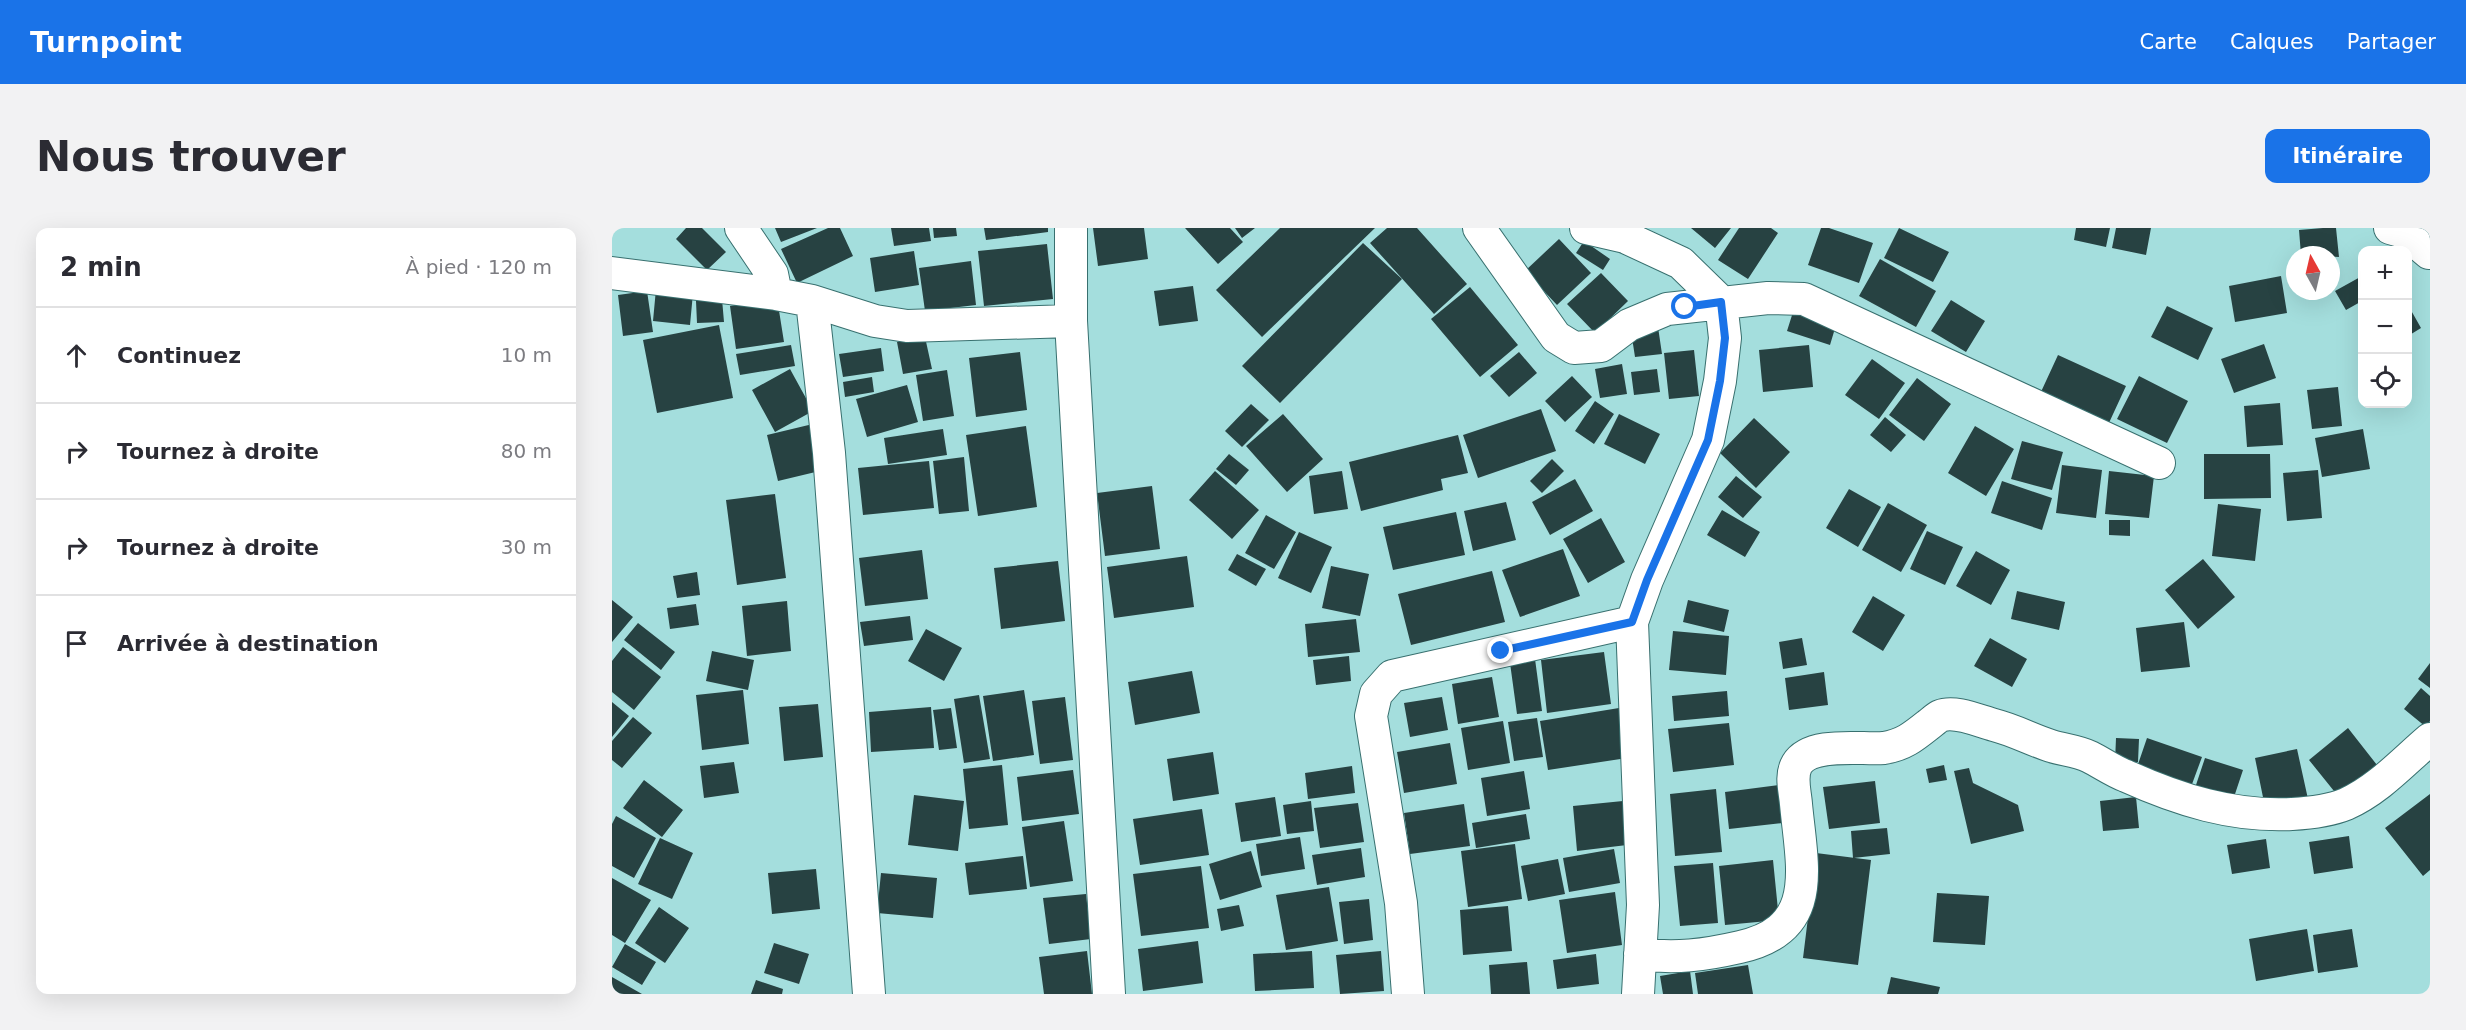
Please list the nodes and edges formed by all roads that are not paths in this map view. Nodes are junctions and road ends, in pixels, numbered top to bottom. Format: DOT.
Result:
graph roads {
  1 [pos="741,228"];
  2 [pos="1071,228"];
  3 [pos="1479,228"];
  4 [pos="1586,228"];
  5 [pos="2390,228"];
  6 [pos="2429,254"];
  7 [pos="612,273"];
  8 [pos="776,294"];
  9 [pos="812,301"];
  10 [pos="1721,302"];
  11 [pos="1071,321"];
  12 [pos="2159,463"];
  13 [pos="1632,622"];
  14 [pos="2430,739"];
  15 [pos="1640,954"];
  16 [pos="869,994"];
  17 [pos="1109,994"];
  18 [pos="1408,994"];
  19 [pos="1638,994"];
  1 -- 8 [label="street"];
  2 -- 11 [label="street"];
  3 -- 10 [label="street"];
  4 -- 10 [label="street"];
  5 -- 6 [label="street"];
  7 -- 8 [label="street"];
  8 -- 9 [label="street"];
  9 -- 11 [label="street"];
  9 -- 16 [label="street"];
  10 -- 12 [label="street"];
  10 -- 13 [label="street"];
  11 -- 17 [label="street"];
  13 -- 15 [label="street"];
  13 -- 18 [label="street"];
  14 -- 15 [label="street"];
  15 -- 19 [label="street"];
}
